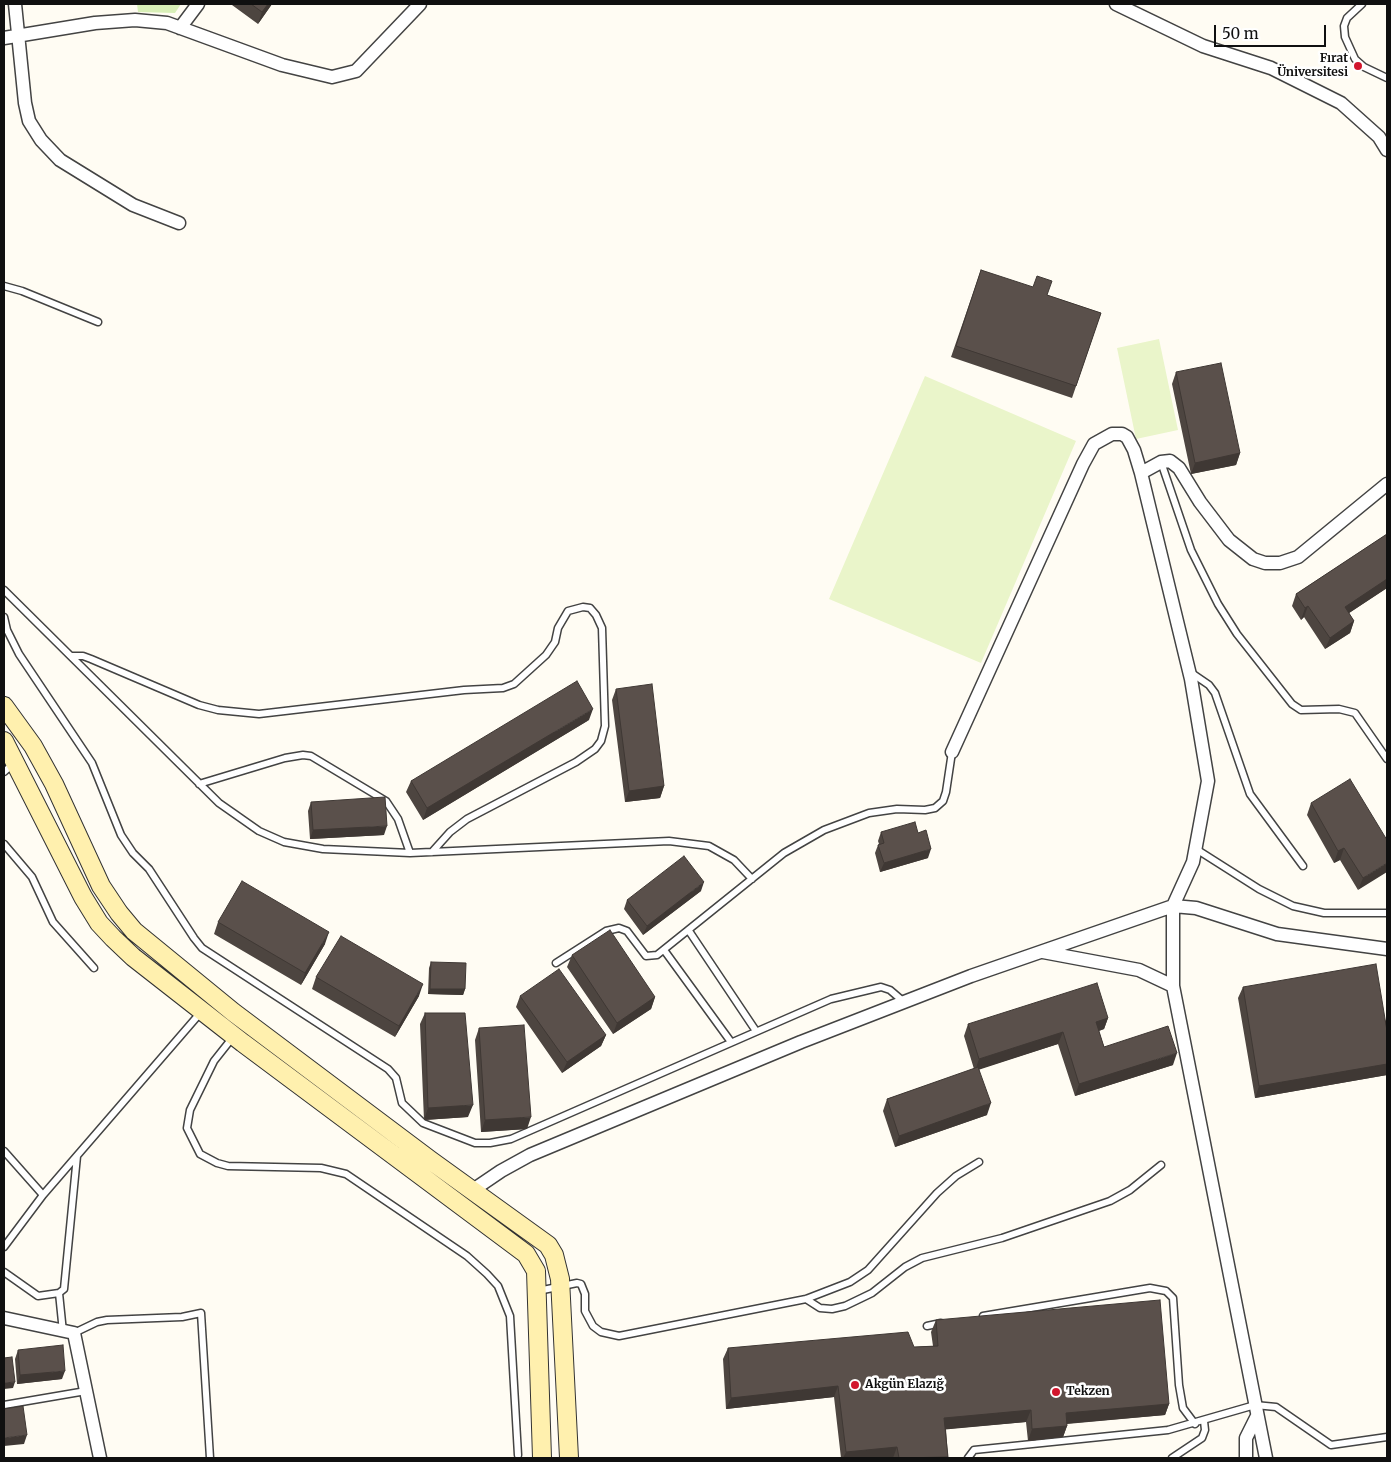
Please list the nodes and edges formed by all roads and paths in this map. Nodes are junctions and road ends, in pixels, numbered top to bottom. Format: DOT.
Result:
graph roads {
  1 [pos="15,4"];
  2 [pos="198,4"];
  3 [pos="420,4"];
  4 [pos="1116,4"];
  5 [pos="1362,4"];
  6 [pos="180,28"];
  7 [pos="18,36"];
  8 [pos="4,38"];
  9 [pos="1387,78"];
  10 [pos="1387,150"];
  11 [pos="179,223"];
  12 [pos="4,286"];
  13 [pos="98,322"];
  14 [pos="1161,462"];
  15 [pos="1141,473"];
  16 [pos="1387,484"];
  17 [pos="4,590"];
  18 [pos="4,617"];
  19 [pos="71,656"];
  20 [pos="1189,672"];
  21 [pos="4,706"];
  22 [pos="4,741"];
  23 [pos="952,752"];
  24 [pos="1387,760"];
  25 [pos="10,767"];
  26 [pos="199,784"];
  27 [pos="4,844"];
  28 [pos="1196,849"];
  29 [pos="432,852"];
  30 [pos="410,853"];
  31 [pos="1303,866"];
  32 [pos="752,879"];
  33 [pos="1173,906"];
  34 [pos="1387,913"];
  35 [pos="689,931"];
  36 [pos="1387,949"];
  37 [pos="664,950"];
  38 [pos="1043,952"];
  39 [pos="556,963"];
  40 [pos="94,968"];
  41 [pos="1173,986"];
  42 [pos="214,997"];
  43 [pos="904,1002"];
  44 [pos="203,1011"];
  45 [pos="246,1022"];
  46 [pos="756,1031"];
  47 [pos="234,1036"];
  48 [pos="731,1042"];
  49 [pos="4,1151"];
  50 [pos="77,1156"];
  51 [pos="979,1162"];
  52 [pos="1161,1165"];
  53 [pos="473,1190"];
  54 [pos="43,1195"];
  55 [pos="4,1247"];
  56 [pos="4,1272"];
  57 [pos="561,1286"];
  58 [pos="537,1291"];
  59 [pos="59,1294"];
  60 [pos="806,1299"];
  61 [pos="4,1318"];
  62 [pos="975,1318"];
  63 [pos="946,1322"];
  64 [pos="927,1326"];
  65 [pos="69,1332"];
  66 [pos="86,1391"];
  67 [pos="4,1405"];
  68 [pos="1256,1410"];
  69 [pos="1204,1421"];
  70 [pos="1195,1424"];
  71 [pos="1387,1437"];
  72 [pos="518,1455"];
  73 [pos="100,1458"];
  74 [pos="210,1458"];
  75 [pos="542,1458"];
  76 [pos="569,1458"];
  77 [pos="968,1458"];
  78 [pos="1172,1458"];
  79 [pos="1246,1458"];
  80 [pos="1266,1458"];
  1 -- 7 [label="street"];
  2 -- 6 [label="street"];
  3 -- 6 [label="street"];
  4 -- 10 [label="street"];
  5 -- 9 [label="lane"];
  6 -- 7 [label="street"];
  7 -- 8 [label="street"];
  7 -- 11 [label="street"];
  12 -- 13 [label="lane"];
  14 -- 15 [label="street"];
  14 -- 16 [label="street"];
  14 -- 24 [label="lane"];
  15 -- 20 [label="street"];
  15 -- 23 [label="street"];
  17 -- 19 [label="lane"];
  18 -- 48 [label="lane"];
  19 -- 26 [label="lane"];
  19 -- 29 [label="lane"];
  20 -- 28 [label="street"];
  20 -- 31 [label="lane"];
  21 -- 42 [label="main road"];
  22 -- 25 [label="main road"];
  23 -- 32 [label="lane"];
  25 -- 44 [label="main road"];
  26 -- 30 [label="lane"];
  26 -- 30 [label="lane"];
  27 -- 40 [label="lane"];
  28 -- 33 [label="street"];
  28 -- 34 [label="lane"];
  29 -- 30 [label="lane"];
  29 -- 32 [label="lane"];
  32 -- 35 [label="lane"];
  33 -- 36 [label="street"];
  33 -- 38 [label="street"];
  33 -- 41 [label="street"];
  35 -- 37 [label="lane"];
  35 -- 46 [label="lane"];
  37 -- 39 [label="lane"];
  37 -- 48 [label="lane"];
  38 -- 41 [label="street"];
  38 -- 43 [label="street"];
  41 -- 68 [label="street"];
  42 -- 44 [label="lane"];
  42 -- 45 [label="main road"];
  43 -- 46 [label="lane"];
  43 -- 53 [label="street"];
  44 -- 47 [label="main road"];
  44 -- 50 [label="lane"];
  45 -- 47 [label="lane"];
  45 -- 53 [label="main road"];
  46 -- 48 [label="lane"];
  47 -- 58 [label="main road"];
  47 -- 72 [label="lane"];
  49 -- 54 [label="lane"];
  50 -- 54 [label="lane"];
  50 -- 59 [label="lane"];
  51 -- 60 [label="lane"];
  52 -- 60 [label="lane"];
  53 -- 57 [label="main road"];
  54 -- 55 [label="lane"];
  56 -- 59 [label="lane"];
  57 -- 58 [label="lane"];
  57 -- 60 [label="lane"];
  57 -- 76 [label="main road"];
  58 -- 75 [label="main road"];
  59 -- 65 [label="lane"];
  61 -- 65 [label="street"];
  62 -- 70 [label="lane"];
  63 -- 64 [label="lane"];
  65 -- 66 [label="street"];
  65 -- 74 [label="lane"];
  66 -- 67 [label="lane"];
  66 -- 73 [label="street"];
  68 -- 69 [label="lane"];
  68 -- 71 [label="lane"];
  68 -- 79 [label="street"];
  68 -- 80 [label="street"];
  69 -- 70 [label="lane"];
  69 -- 78 [label="lane"];
  70 -- 77 [label="lane"];
}
